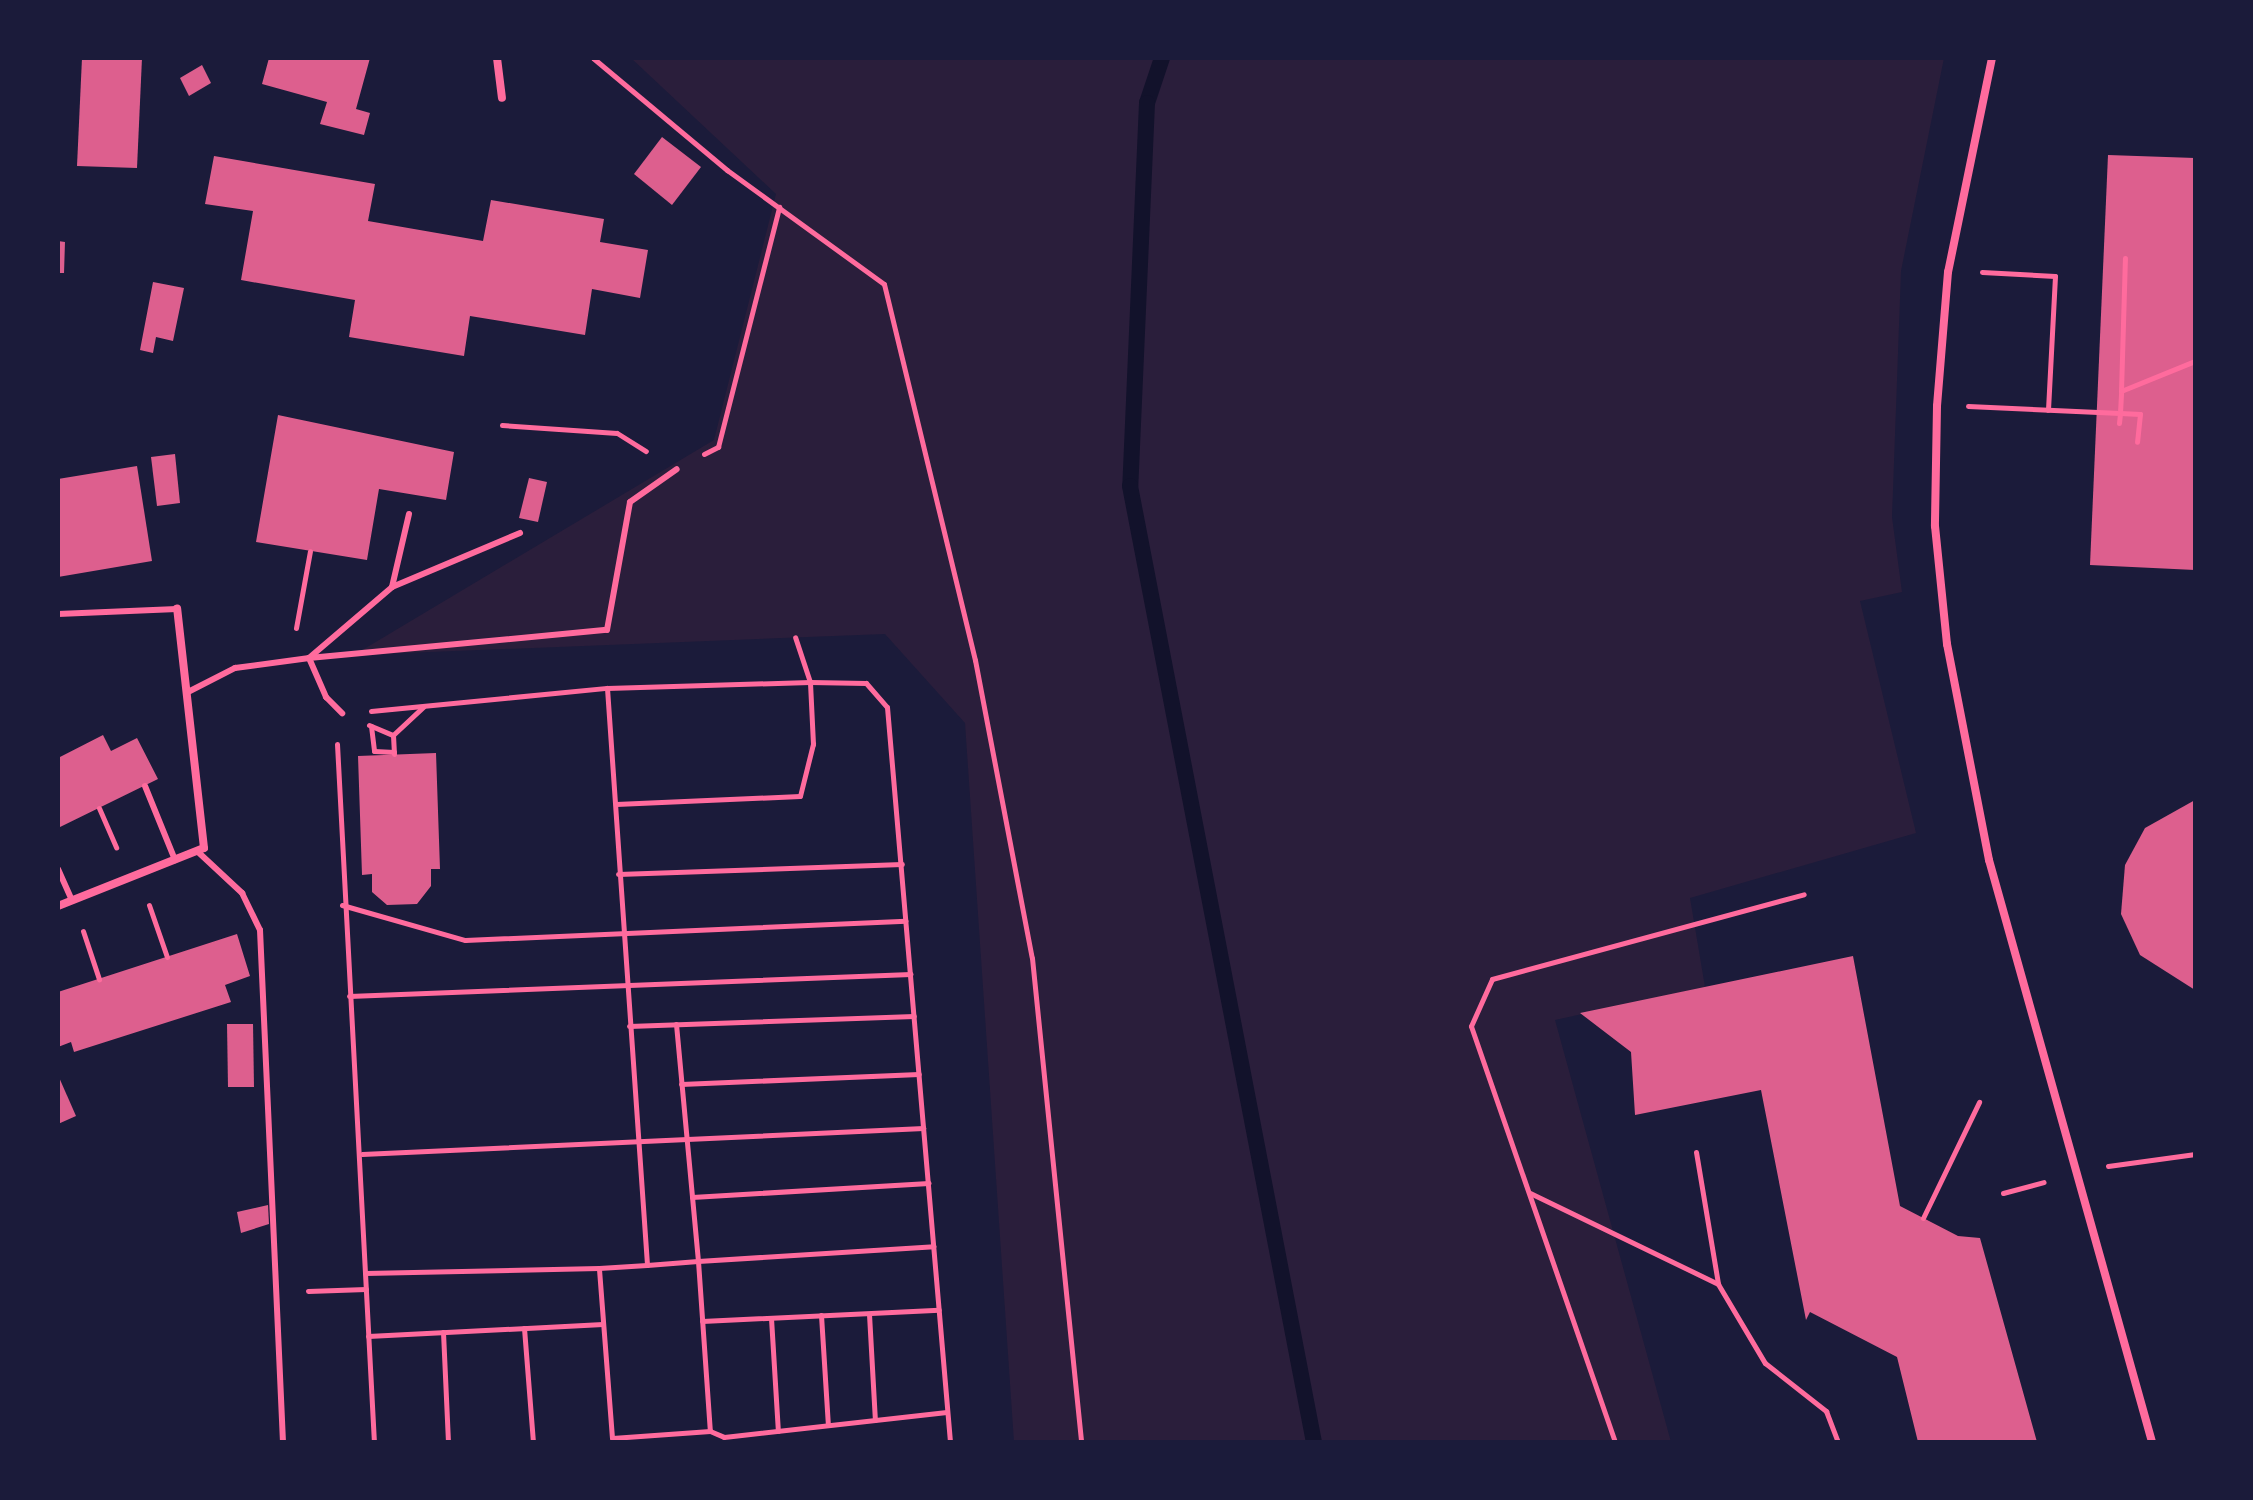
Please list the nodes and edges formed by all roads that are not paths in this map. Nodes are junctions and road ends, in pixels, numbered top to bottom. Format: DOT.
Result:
graph roads {
  1 [pos="497,58"];
  2 [pos="1992,58"];
  3 [pos="502,98"];
  4 [pos="677,469"];
  5 [pos="409,514"];
  6 [pos="520,533"];
  7 [pos="392,587"];
  8 [pos="177,609"];
  9 [pos="58,614"];
  10 [pos="309,658"];
  11 [pos="188,692"];
  12 [pos="342,713"];
  13 [pos="145,786"];
  14 [pos="197,851"];
  15 [pos="175,860"];
  16 [pos="58,869"];
  17 [pos="72,900"];
  18 [pos="58,906"];
  19 [pos="283,1442"];
  20 [pos="2152,1442"];
  1 -- 3 [label="street"];
  2 -- 20 [label="street"];
  4 -- 10 [label="lane"];
  5 -- 7 [label="lane"];
  6 -- 7 [label="lane"];
  7 -- 10 [label="lane"];
  8 -- 9 [label="lane"];
  8 -- 11 [label="street"];
  10 -- 11 [label="lane"];
  10 -- 12 [label="lane"];
  11 -- 14 [label="street"];
  13 -- 15 [label="lane"];
  14 -- 15 [label="street"];
  14 -- 19 [label="lane"];
  15 -- 17 [label="street"];
  16 -- 17 [label="lane"];
  17 -- 18 [label="street"];
}
